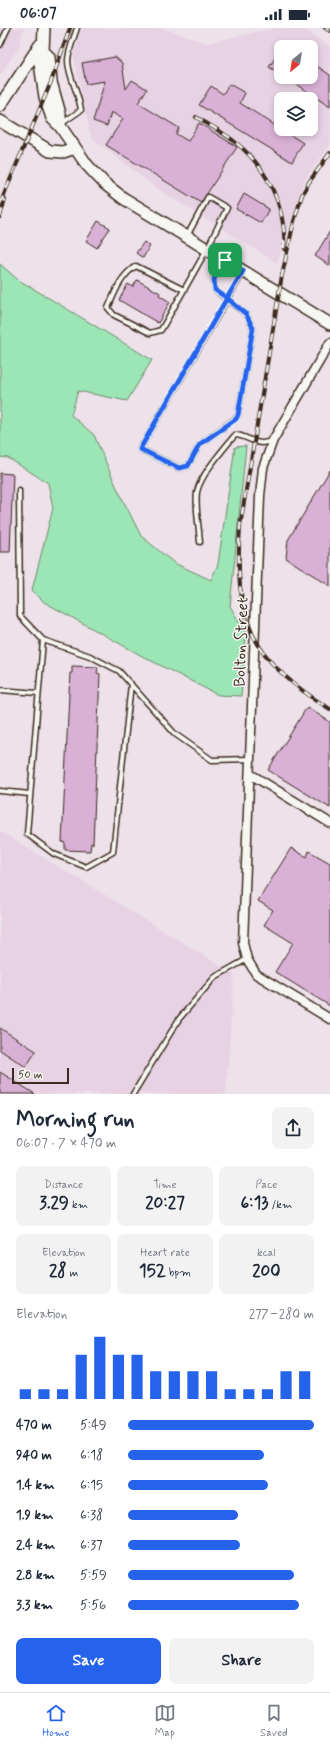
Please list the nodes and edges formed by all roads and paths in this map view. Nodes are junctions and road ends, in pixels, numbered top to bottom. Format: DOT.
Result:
graph roads {
  1 [pos="8,28"];
  2 [pos="44,28"];
  3 [pos="77,28"];
  4 [pos="0,45"];
  5 [pos="43,45"];
  6 [pos="0,106"];
  7 [pos="0,121"];
  8 [pos="60,126"];
  9 [pos="75,148"];
  10 [pos="186,236"];
  11 [pos="207,249"];
  12 [pos="225,260"];
  13 [pos="243,271"];
  14 [pos="184,290"];
  15 [pos="227,298"];
  16 [pos="330,324"];
  17 [pos="330,343"];
  18 [pos="273,440"];
  19 [pos="19,490"];
  20 [pos="200,542"];
  21 [pos="43,640"];
  22 [pos="131,684"];
  23 [pos="0,690"];
  24 [pos="38,693"];
  25 [pos="250,759"];
  26 [pos="250,774"];
  27 [pos="0,790"];
  28 [pos="30,794"];
  29 [pos="330,823"];
  30 [pos="247,959"];
  31 [pos="330,1019"];
  32 [pos="133,1094"];
  1 -- 4 [label="lane"];
  2 -- 5 [label="main road"];
  3 -- 8 [label="lane"];
  5 -- 6 [label="main road"];
  5 -- 8 [label="main road"];
  7 -- 9 [label="main road"];
  8 -- 9 [label="main road"];
  9 -- 10 [label="main road"];
  10 -- 11 [label="main road"];
  10 -- 11 [label="lane"];
  11 -- 12 [label="main road"];
  11 -- 14 [label="lane"];
  12 -- 13 [label="main road"];
  12 -- 15 [label="lane"];
  13 -- 15 [label="lane"];
  13 -- 16 [label="main road"];
  14 -- 14 [label="lane"];
  15 -- 15 [label="lane"];
  17 -- 18 [label="street, Bolton Street"];
  18 -- 20 [label="lane"];
  18 -- 25 [label="street, Bolton Street"];
  19 -- 21 [label="lane"];
  21 -- 22 [label="lane"];
  21 -- 24 [label="lane"];
  22 -- 25 [label="lane"];
  22 -- 28 [label="lane"];
  23 -- 24 [label="lane"];
  24 -- 28 [label="lane"];
  25 -- 26 [label="street, Bolton Street"];
  26 -- 29 [label="street"];
  26 -- 30 [label="street, Bolton Street"];
  27 -- 28 [label="lane"];
  30 -- 31 [label="street"];
  30 -- 32 [label="lane"];
}
